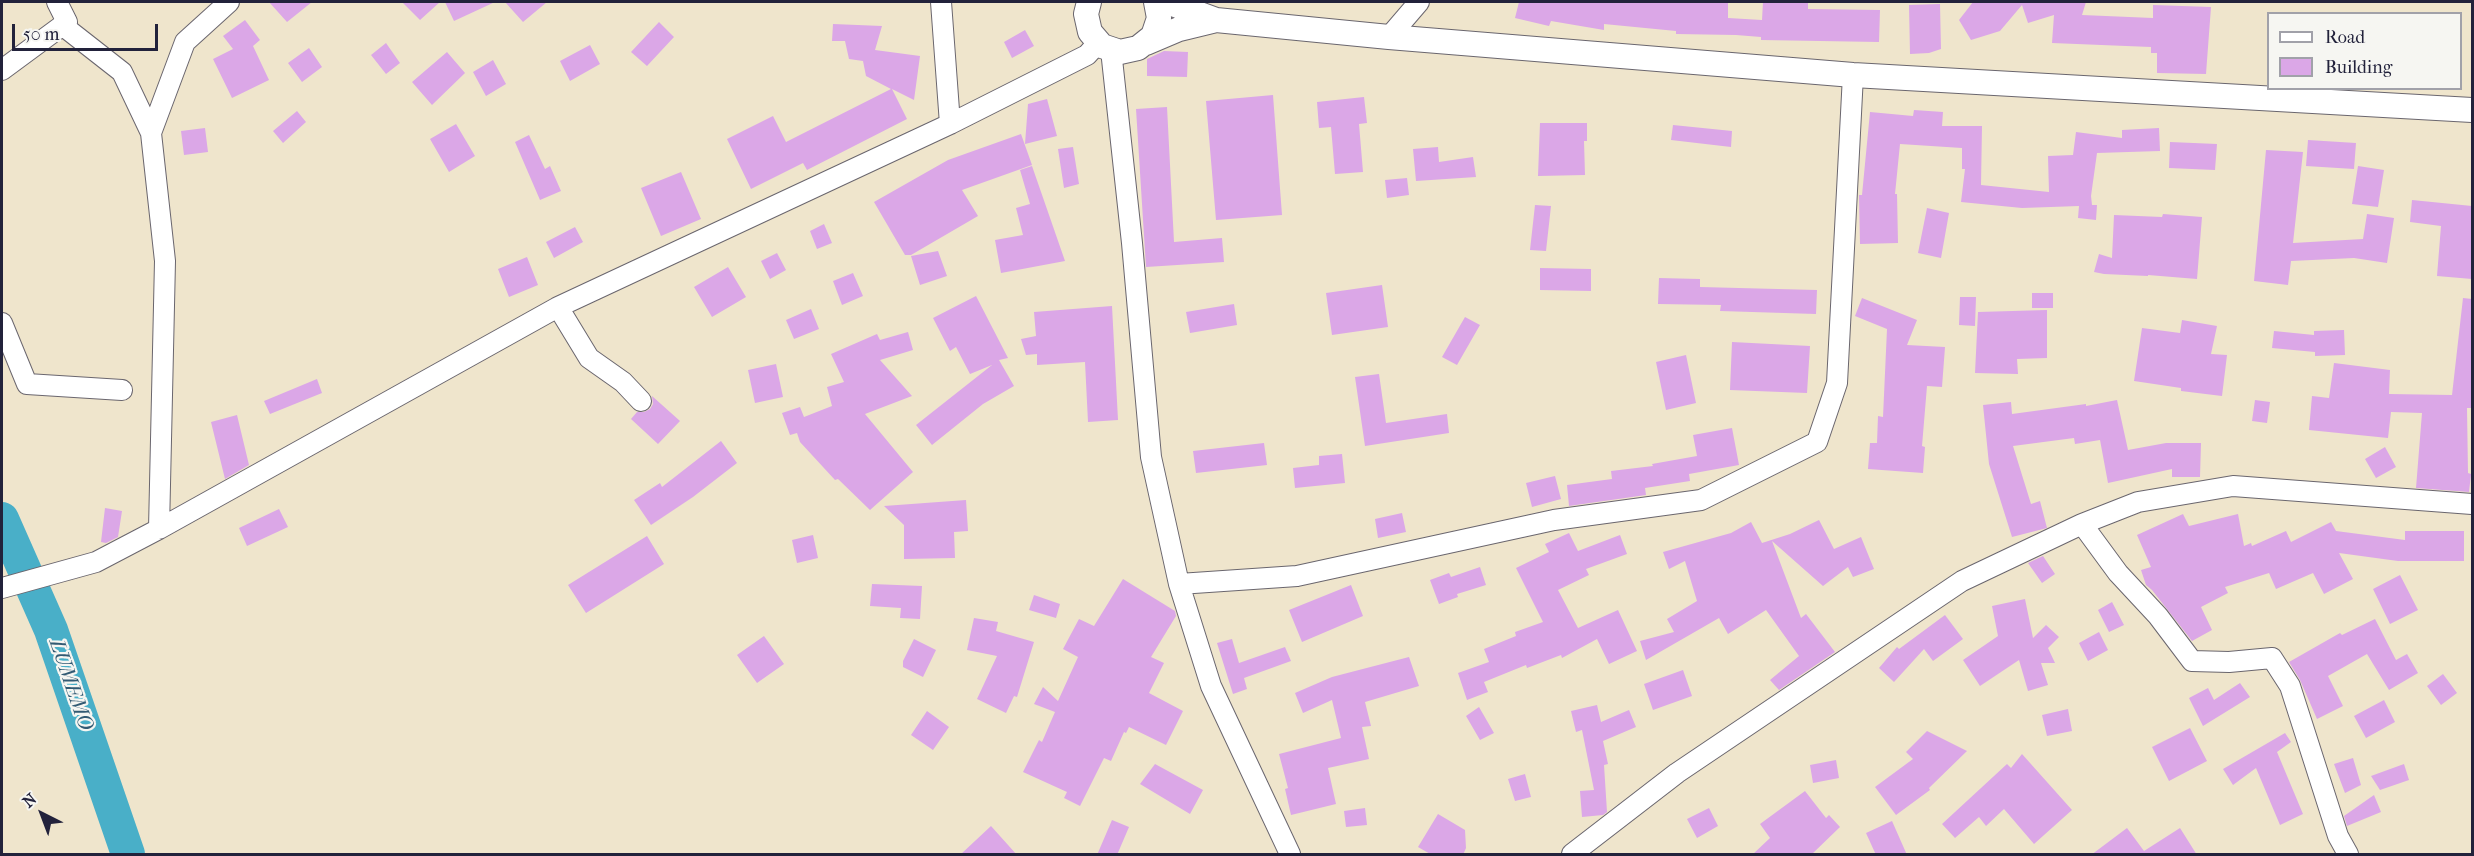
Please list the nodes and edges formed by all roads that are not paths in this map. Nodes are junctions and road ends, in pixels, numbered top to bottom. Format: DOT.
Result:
graph roads {
  1 [pos="57,2"];
  2 [pos="229,2"];
  3 [pos="940,2"];
  4 [pos="1089,2"];
  5 [pos="1156,2"];
  6 [pos="1167,2"];
  7 [pos="1419,2"];
  8 [pos="1216,20"];
  9 [pos="62,25"];
  10 [pos="1389,37"];
  11 [pos="1146,43"];
  12 [pos="1105,46"];
  13 [pos="2,70"];
  14 [pos="1854,75"];
  15 [pos="2472,110"];
  16 [pos="950,124"];
  17 [pos="151,133"];
  18 [pos="558,307"];
  19 [pos="2,323"];
  20 [pos="122,390"];
  21 [pos="641,401"];
  22 [pos="2472,504"];
  23 [pos="2082,524"];
  24 [pos="159,529"];
  25 [pos="1179,584"];
  26 [pos="2,588"];
  27 [pos="1290,855"];
  28 [pos="1572,855"];
  29 [pos="2348,855"];
  1 -- 9 [label="street"];
  2 -- 17 [label="street"];
  3 -- 16 [label="street"];
  4 -- 12 [label="main road"];
  5 -- 11 [label="main road"];
  6 -- 8 [label="main road"];
  7 -- 10 [label="street"];
  8 -- 10 [label="main road"];
  8 -- 11 [label="main road"];
  9 -- 13 [label="street"];
  9 -- 17 [label="street"];
  10 -- 14 [label="main road"];
  11 -- 12 [label="main road"];
  12 -- 16 [label="street"];
  12 -- 25 [label="street"];
  14 -- 15 [label="main road"];
  14 -- 25 [label="street"];
  16 -- 18 [label="street"];
  17 -- 24 [label="street"];
  18 -- 21 [label="street"];
  18 -- 24 [label="street"];
  19 -- 20 [label="street"];
  22 -- 23 [label="street"];
  23 -- 28 [label="street"];
  23 -- 29 [label="street"];
  24 -- 26 [label="street"];
  25 -- 27 [label="street"];
}
